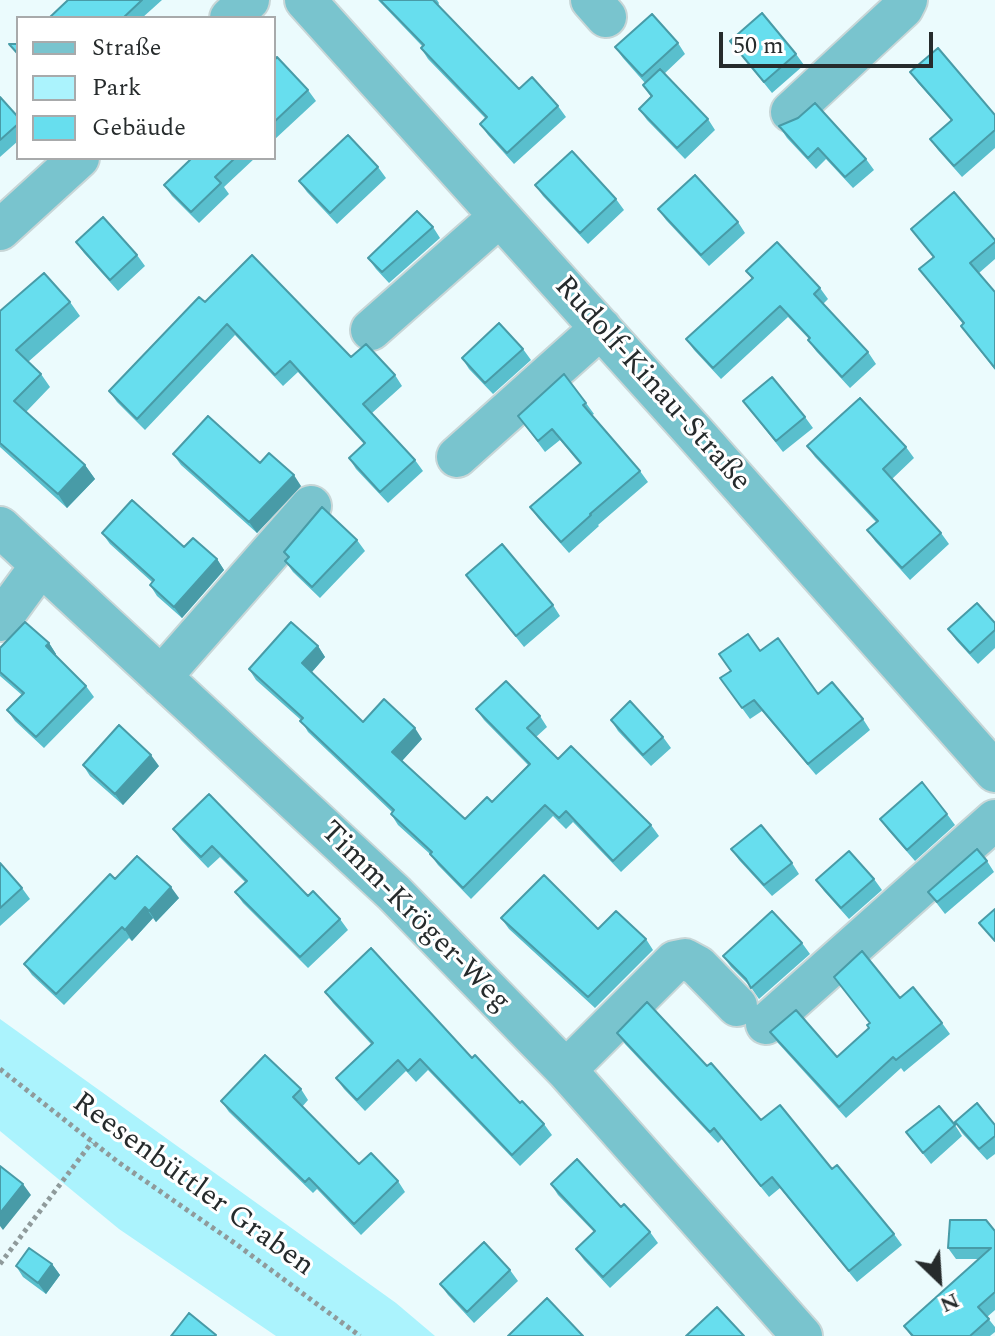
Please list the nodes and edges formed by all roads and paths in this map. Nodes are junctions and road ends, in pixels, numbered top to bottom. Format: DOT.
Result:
graph roads {
  1 [pos="249,0"];
  2 [pos="305,0"];
  3 [pos="907,0"];
  4 [pos="232,16"];
  5 [pos="791,112"];
  6 [pos="77,160"];
  7 [pos="499,217"];
  8 [pos="0,230"];
  9 [pos="601,328"];
  10 [pos="371,330"];
  11 [pos="457,457"];
  12 [pos="311,506"];
  13 [pos="0,527"];
  14 [pos="41,565"];
  15 [pos="0,621"];
  16 [pos="161,677"];
  17 [pos="995,772"];
  18 [pos="995,820"];
  19 [pos="0,1069"];
  20 [pos="566,1070"];
  21 [pos="92,1142"];
  22 [pos="0,1264"];
  23 [pos="360,1336"];
  24 [pos="802,1336"];
  1 -- 4 [label="street"];
  2 -- 7 [label="street, Rudolf-Kinau-Straße"];
  3 -- 5 [label="street"];
  6 -- 8 [label="street"];
  7 -- 9 [label="street, Rudolf-Kinau-Straße"];
  7 -- 10 [label="street"];
  9 -- 11 [label="street"];
  9 -- 17 [label="street, Rudolf-Kinau-Straße"];
  12 -- 16 [label="street"];
  13 -- 14 [label="street, Timm-Kröger-Weg"];
  14 -- 15 [label="street"];
  14 -- 16 [label="street, Timm-Kröger-Weg"];
  16 -- 20 [label="street, Timm-Kröger-Weg"];
  18 -- 20 [label="street"];
  19 -- 21 [label="path, Reesenbüttler Graben"];
  20 -- 24 [label="street, Timm-Kröger-Weg"];
  21 -- 22 [label="path"];
  21 -- 23 [label="path, Reesenbüttler Graben"];
}
